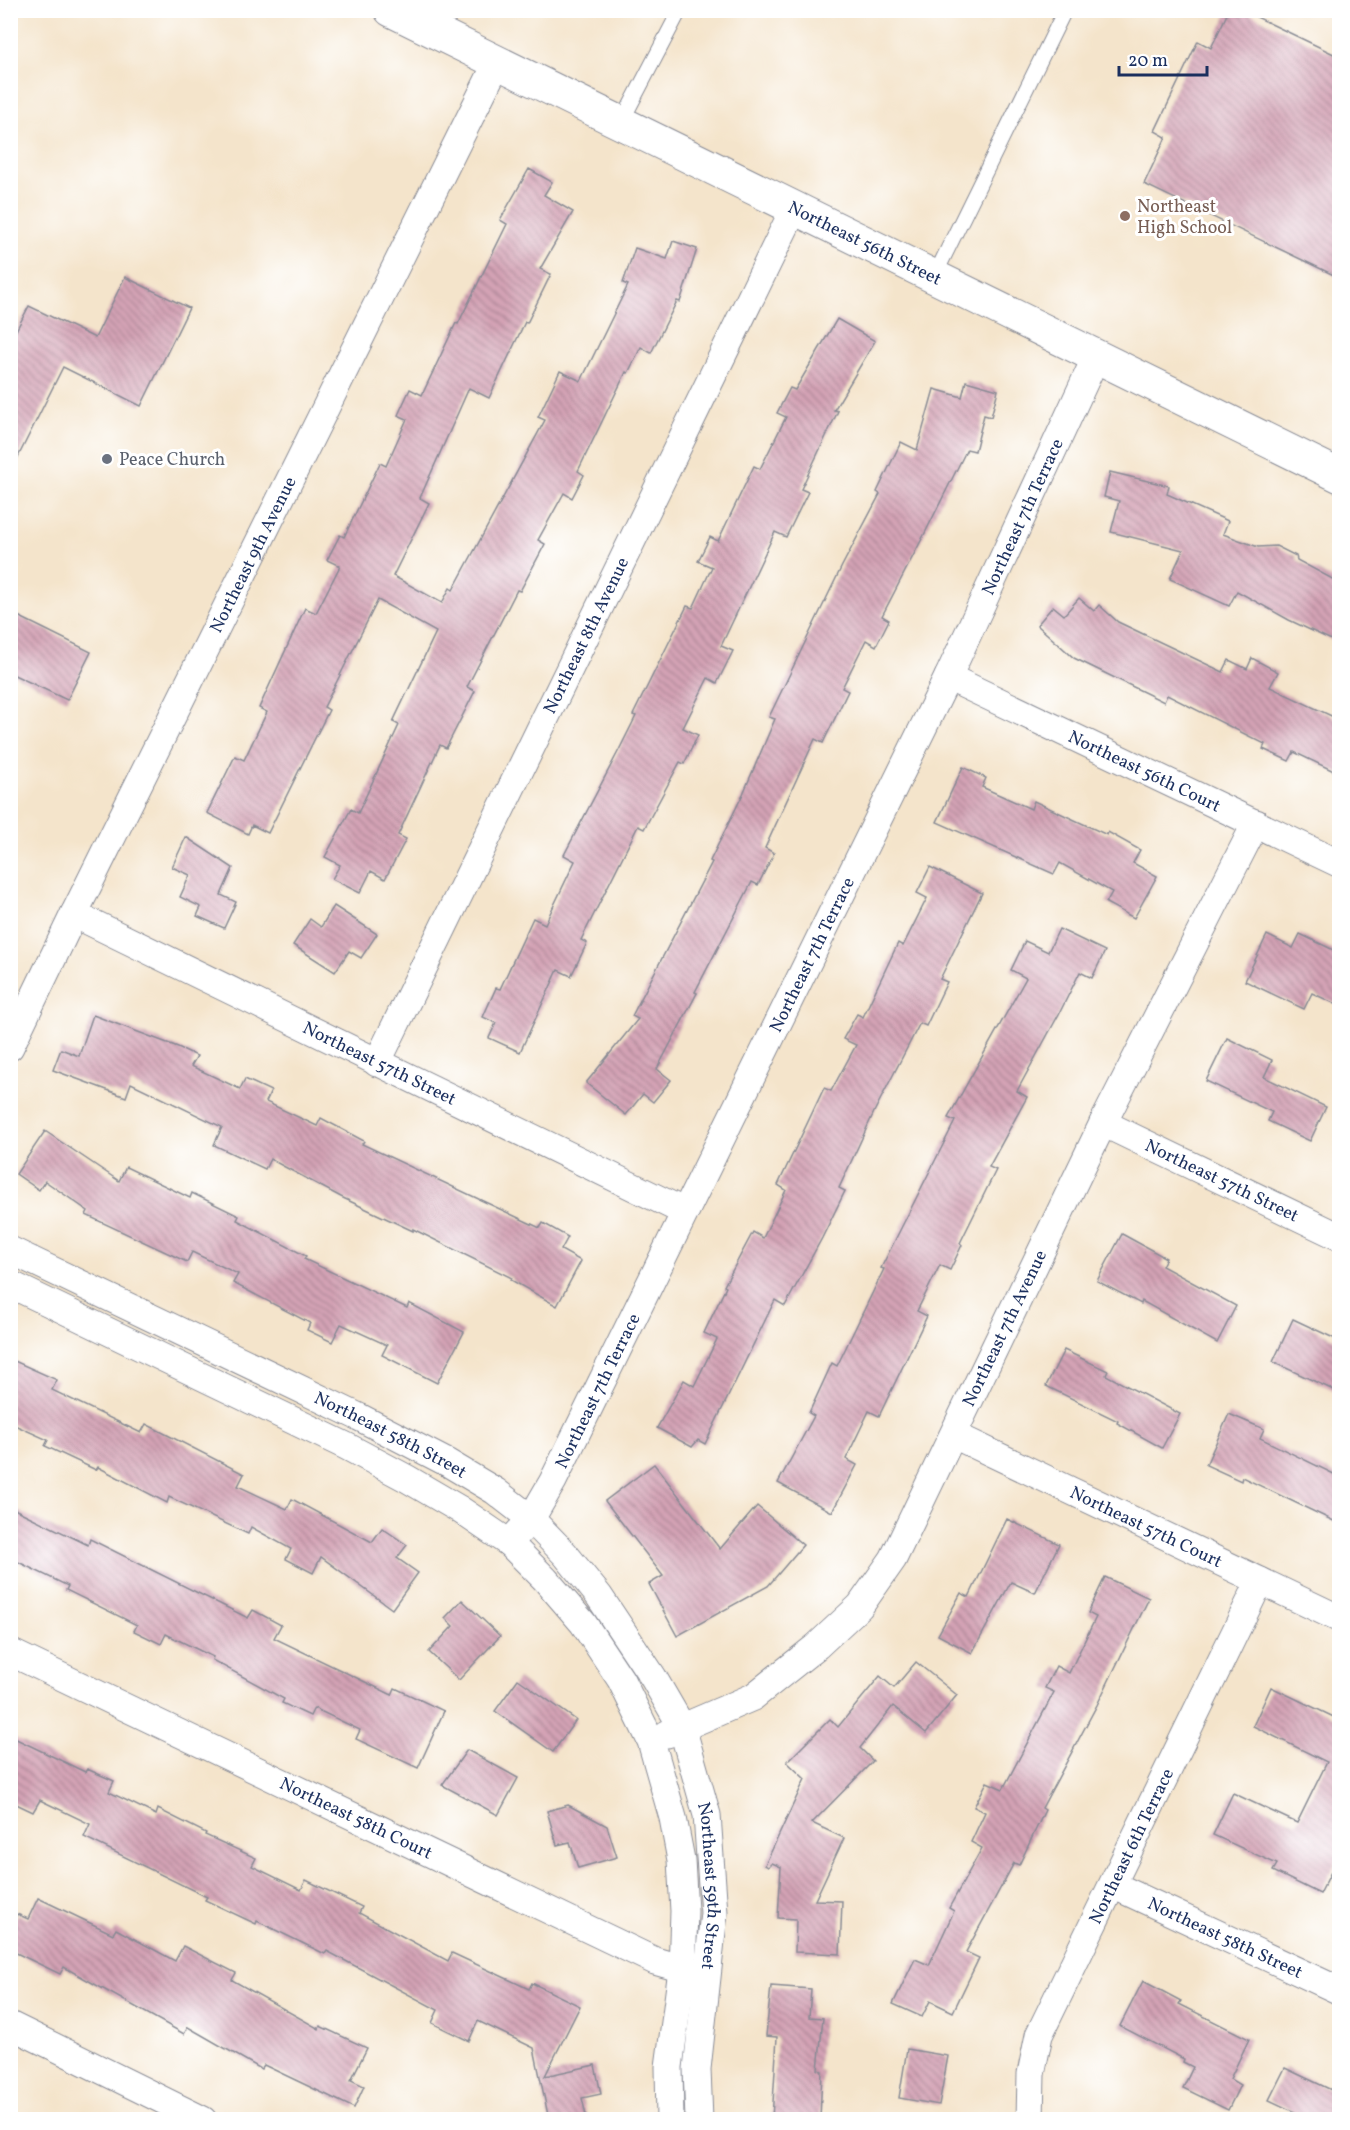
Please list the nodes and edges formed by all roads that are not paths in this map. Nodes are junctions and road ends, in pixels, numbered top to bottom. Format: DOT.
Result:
graph roads {
  1 [pos="391,10"];
  2 [pos="680,10"];
  3 [pos="1065,10"];
  4 [pos="497,63"];
  5 [pos="620,124"];
  6 [pos="794,209"];
  7 [pos="934,277"];
  8 [pos="1096,357"];
  9 [pos="1340,476"];
  10 [pos="948,677"];
  11 [pos="1256,824"];
  12 [pos="1340,864"];
  13 [pos="74,914"];
  14 [pos="10,1047"];
  15 [pos="377,1063"];
  16 [pos="1103,1123"];
  17 [pos="685,1212"];
  18 [pos="1340,1237"];
  19 [pos="10,1250"];
  20 [pos="10,1284"];
  21 [pos="954,1435"];
  22 [pos="531,1519"];
  23 [pos="509,1543"];
  24 [pos="1260,1581"];
  25 [pos="1340,1618"];
  26 [pos="10,1652"];
  27 [pos="682,1727"];
  28 [pos="651,1742"];
  29 [pos="1113,1885"];
  30 [pos="694,1973"];
  31 [pos="1340,1991"];
  32 [pos="10,2025"];
  33 [pos="203,2120"];
  34 [pos="670,2120"];
  35 [pos="699,2120"];
  36 [pos="1030,2120"];
  1 -- 4 [label="street, Northeast 56th Street"];
  2 -- 5 [label="lane"];
  3 -- 7 [label="lane"];
  4 -- 5 [label="street, Northeast 56th Street"];
  4 -- 13 [label="street, Northeast 9th Avenue"];
  5 -- 6 [label="street, Northeast 56th Street"];
  6 -- 7 [label="street, Northeast 56th Street"];
  6 -- 15 [label="street, Northeast 8th Avenue"];
  7 -- 8 [label="street, Northeast 56th Street"];
  8 -- 9 [label="street, Northeast 56th Street"];
  8 -- 10 [label="street, Northeast 7th Terrace"];
  10 -- 11 [label="street, Northeast 56th Court"];
  10 -- 17 [label="street, Northeast 7th Terrace"];
  11 -- 12 [label="street, Northeast 56th Court"];
  11 -- 16 [label="street, Northeast 7th Avenue"];
  13 -- 14 [label="street, Northeast 9th Avenue"];
  13 -- 15 [label="street, Northeast 57th Street"];
  15 -- 17 [label="street, Northeast 57th Street"];
  16 -- 18 [label="street, Northeast 57th Street"];
  16 -- 21 [label="street, Northeast 7th Avenue"];
  17 -- 22 [label="street, Northeast 7th Terrace"];
  19 -- 22 [label="street, Northeast 58th Street"];
  20 -- 23 [label="street, Northeast 58th Street"];
  21 -- 24 [label="street, Northeast 57th Court"];
  21 -- 27 [label="street, Northeast 7th Avenue"];
  22 -- 23 [label="street, Northeast 7th Terrace"];
  22 -- 27 [label="street, Northeast 58th Street"];
  23 -- 28 [label="street, Northeast 58th Street"];
  24 -- 25 [label="street, Northeast 57th Court"];
  24 -- 29 [label="street, Northeast 6th Terrace"];
  26 -- 30 [label="street, Northeast 58th Court"];
  27 -- 28 [label="street, Northeast 7th Avenue"];
  27 -- 30 [label="street, Northeast 59th Street"];
  28 -- 30 [label="street, Northeast 59th Street"];
  29 -- 31 [label="street, Northeast 58th Street"];
  29 -- 36 [label="street, Northeast 6th Terrace"];
  30 -- 34 [label="street, Northeast 59th Street"];
  30 -- 35 [label="street, Northeast 59th Street"];
  32 -- 33 [label="street"];
}
